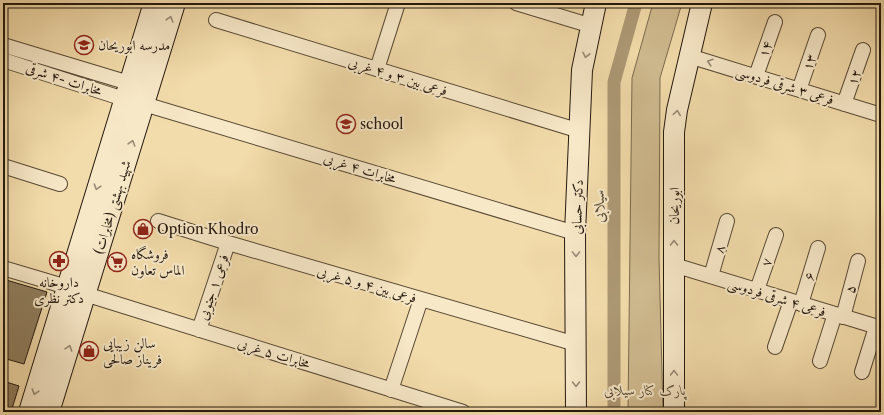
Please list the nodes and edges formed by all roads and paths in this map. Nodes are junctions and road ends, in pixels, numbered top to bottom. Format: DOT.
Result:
graph roads {
  1 [pos="154,3"];
  2 [pos="175,3"];
  3 [pos="398,3"];
  4 [pos="516,3"];
  5 [pos="596,3"];
  6 [pos="702,3"];
  7 [pos="216,20"];
  8 [pos="774,22"];
  9 [pos="592,26"];
  10 [pos="818,35"];
  11 [pos="3,45"];
  12 [pos="863,50"];
  13 [pos="689,56"];
  14 [pos="3,60"];
  15 [pos="377,69"];
  16 [pos="756,76"];
  17 [pos="799,90"];
  18 [pos="127,91"];
  19 [pos="144,104"];
  20 [pos="844,104"];
  21 [pos="881,115"];
  22 [pos="580,131"];
  23 [pos="3,166"];
  24 [pos="60,184"];
  25 [pos="158,221"];
  26 [pos="727,221"];
  27 [pos="576,233"];
  28 [pos="776,235"];
  29 [pos="228,243"];
  30 [pos="818,248"];
  31 [pos="858,261"];
  32 [pos="674,265"];
  33 [pos="3,268"];
  34 [pos="711,276"];
  35 [pos="757,290"];
  36 [pos="76,291"];
  37 [pos="420,299"];
  38 [pos="796,302"];
  39 [pos="839,315"];
  40 [pos="879,327"];
  41 [pos="199,330"];
  42 [pos="576,344"];
  43 [pos="775,347"];
  44 [pos="820,361"];
  45 [pos="53,366"];
  46 [pos="862,372"];
  47 [pos="390,390"];
  48 [pos="29,412"];
  49 [pos="49,412"];
  50 [pos="463,412"];
  51 [pos="576,412"];
  52 [pos="674,412"];
  1 -- 18 [label="main road, شهید بهشتی (مخابرات)"];
  19 -- 2 [label="main road, شهید بهشتی (مخابرات), one-way"];
  3 -- 15 [label="street"];
  4 -- 9 [label="street"];
  5 -- 9 [label="main road, دکتر حسابی"];
  6 -- 13 [label="main road, ابوریحان"];
  7 -- 15 [label="street, فرعی بین ۳ و ۴ غربی"];
  8 -- 16 [label="street, ۱۴"];
  9 -- 22 [label="main road, دکتر حسابی, one-way"];
  10 -- 17 [label="street, ۱۳"];
  11 -- 18 [label="street"];
  12 -- 20 [label="street, ۱۲"];
  16 -- 13 [label="street, فرعی ۳ شرقی فردوسی, one-way"];
  32 -- 13 [label="main road, ابوریحان, one-way"];
  14 -- 18 [label="street, مخابرات -۴ شرقی"];
  15 -- 22 [label="street, فرعی بین ۳ و ۴ غربی"];
  16 -- 17 [label="street, فرعی ۳ شرقی فردوسی"];
  17 -- 20 [label="street, فرعی ۳ شرقی فردوسی"];
  18 -- 36 [label="main road, شهید بهشتی (مخابرات), one-way"];
  19 -- 27 [label="street, مخابرات ۴ غربی"];
  36 -- 19 [label="main road, شهید بهشتی (مخابرات), one-way"];
  20 -- 21 [label="street, فرعی ۳ شرقی فردوسی"];
  22 -- 27 [label="main road, دکتر حسابی"];
  23 -- 24 [label="street"];
  25 -- 29 [label="street, فرعی بین ۴ و ۵ غربی"];
  26 -- 34 [label="street, ۸"];
  27 -- 42 [label="main road, دکتر حسابی, one-way"];
  28 -- 35 [label="street, ۷"];
  29 -- 37 [label="street, فرعی بین ۴ و ۵ غربی"];
  29 -- 41 [label="street, فرعی ۱ جنوبی"];
  30 -- 38 [label="street, ۶"];
  31 -- 39 [label="street, ۵"];
  32 -- 34 [label="street, فرعی ۴ شرقی فردوسی"];
  52 -- 32 [label="main road, ابوریحان, one-way"];
  33 -- 36 [label="street, مخابرات ۵ غربی"];
  34 -- 35 [label="street, فرعی ۴ شرقی فردوسی"];
  35 -- 38 [label="street, فرعی ۴ شرقی فردوسی"];
  36 -- 41 [label="street, مخابرات ۵ غربی"];
  36 -- 45 [label="main road, شهید بهشتی (مخابرات)"];
  37 -- 42 [label="street, فرعی بین ۴ و ۵ غربی"];
  37 -- 47 [label="street"];
  38 -- 39 [label="street, فرعی ۴ شرقی فردوسی"];
  38 -- 43 [label="street, ۶"];
  39 -- 40 [label="street, فرعی ۴ شرقی فردوسی"];
  39 -- 44 [label="street, ۵"];
  40 -- 46 [label="street"];
  41 -- 47 [label="street, مخابرات ۵ غربی"];
  42 -- 51 [label="main road, دکتر حسابی, one-way"];
  45 -- 48 [label="main road, شهید بهشتی (مخابرات), one-way"];
  45 -- 49 [label="main road, شهید بهشتی (مخابرات)"];
  47 -- 50 [label="street, مخابرات ۵ غربی"];
}
